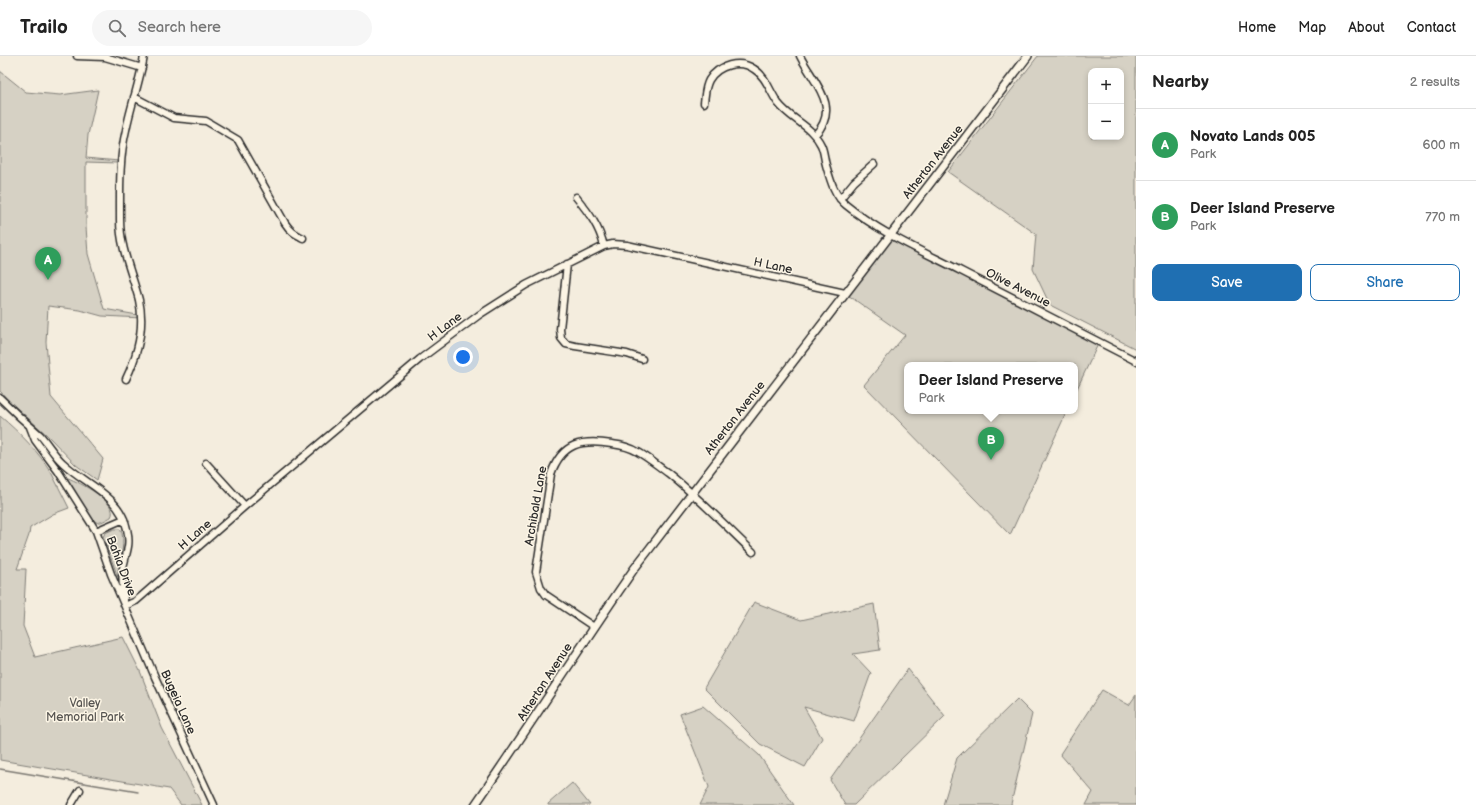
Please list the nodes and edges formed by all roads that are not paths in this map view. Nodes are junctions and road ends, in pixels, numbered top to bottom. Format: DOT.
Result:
graph roads {
  1 [pos="77,56"];
  2 [pos="144,56"];
  3 [pos="800,56"];
  4 [pos="1028,56"];
  5 [pos="142,68"];
  6 [pos="134,97"];
  7 [pos="704,103"];
  8 [pos="815,134"];
  9 [pos="874,164"];
  10 [pos="576,197"];
  11 [pos="840,199"];
  12 [pos="890,235"];
  13 [pos="304,238"];
  14 [pos="604,246"];
  15 [pos="567,264"];
  16 [pos="845,293"];
  17 [pos="642,359"];
  18 [pos="1136,361"];
  19 [pos="126,378"];
  20 [pos="0,398"];
  21 [pos="30,427"];
  22 [pos="206,464"];
  23 [pos="692,492"];
  24 [pos="245,506"];
  25 [pos="124,519"];
  26 [pos="96,531"];
  27 [pos="753,552"];
  28 [pos="125,606"];
  29 [pos="594,627"];
  30 [pos="80,790"];
  31 [pos="71,805"];
  32 [pos="214,805"];
  33 [pos="475,805"];
  1 -- 5 [label="street"];
  2 -- 5 [label="street"];
  3 -- 8 [label="street"];
  4 -- 12 [label="main road, Atherton Avenue"];
  5 -- 6 [label="street"];
  6 -- 13 [label="street"];
  6 -- 19 [label="street"];
  7 -- 8 [label="street"];
  8 -- 11 [label="street"];
  9 -- 11 [label="street"];
  10 -- 14 [label="street"];
  11 -- 12 [label="street, Olive Avenue"];
  12 -- 16 [label="main road, Atherton Avenue"];
  12 -- 18 [label="street, Olive Avenue"];
  14 -- 15 [label="street, H Lane"];
  14 -- 16 [label="street, H Lane"];
  15 -- 17 [label="street"];
  15 -- 24 [label="street, H Lane"];
  16 -- 23 [label="main road, Atherton Avenue"];
  20 -- 21 [label="street, Bahia Drive"];
  21 -- 25 [label="street, Bahia Drive"];
  21 -- 26 [label="street, Bahia Drive"];
  22 -- 24 [label="street"];
  23 -- 27 [label="street, Archibald Lane"];
  23 -- 29 [label="main road, Atherton Avenue"];
  23 -- 29 [label="street, Archibald Lane"];
  24 -- 28 [label="street, H Lane"];
  25 -- 26 [label="street"];
  25 -- 28 [label="street, Bahia Drive"];
  26 -- 28 [label="street, Bahia Drive"];
  28 -- 32 [label="street, Bugeia Lane"];
  29 -- 33 [label="main road, Atherton Avenue"];
  30 -- 31 [label="street"];
}
